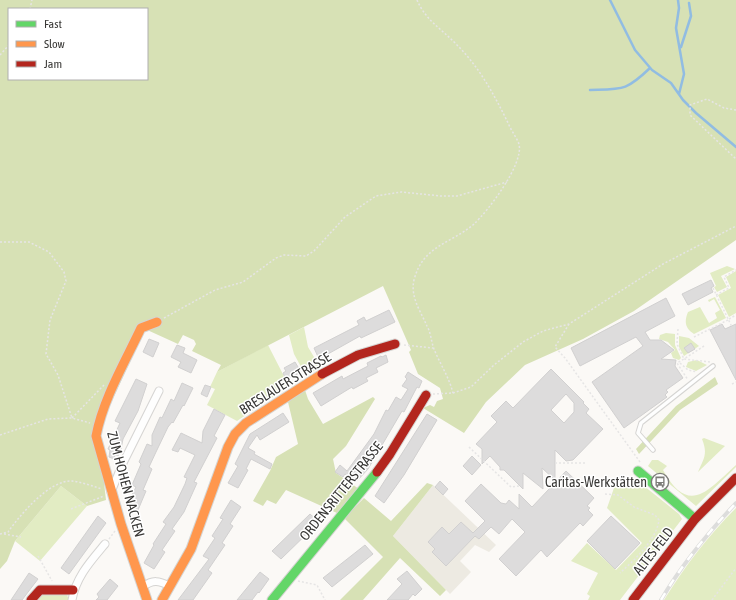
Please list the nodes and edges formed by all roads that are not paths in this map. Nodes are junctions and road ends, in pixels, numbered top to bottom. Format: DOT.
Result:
graph roads {
  1 [pos="157,322"];
  2 [pos="395,344"];
  3 [pos="713,364"];
  4 [pos="159,392"];
  5 [pos="426,395"];
  6 [pos="653,450"];
  7 [pos="640,468"];
  8 [pos="736,478"];
  9 [pos="111,493"];
  10 [pos="695,519"];
  11 [pos="105,544"];
  12 [pos="170,586"];
  13 [pos="143,587"];
  14 [pos="74,590"];
  15 [pos="31,600"];
  16 [pos="72,600"];
  17 [pos="147,600"];
  18 [pos="162,600"];
  19 [pos="272,600"];
  20 [pos="633,600"];
  1 -- 9 [label="street, ZUM HOHEN NACKEN"];
  2 -- 12 [label="street, BRESLAUER STRASSE"];
  3 -- 6 [label="lane"];
  4 -- 9 [label="street"];
  5 -- 19 [label="street, ORDENSRITTERSTRASSE"];
  7 -- 10 [label="street"];
  8 -- 10 [label="street, ALTES FELD"];
  9 -- 13 [label="street, ZUM HOHEN NACKEN"];
  10 -- 20 [label="street, ALTES FELD"];
  11 -- 14 [label="street"];
  12 -- 13 [label="street"];
  12 -- 18 [label="street, BRESLAUER STRASSE"];
  13 -- 17 [label="street, ZUM HOHEN NACKEN"];
  14 -- 15 [label="street"];
  14 -- 16 [label="street"];
}
